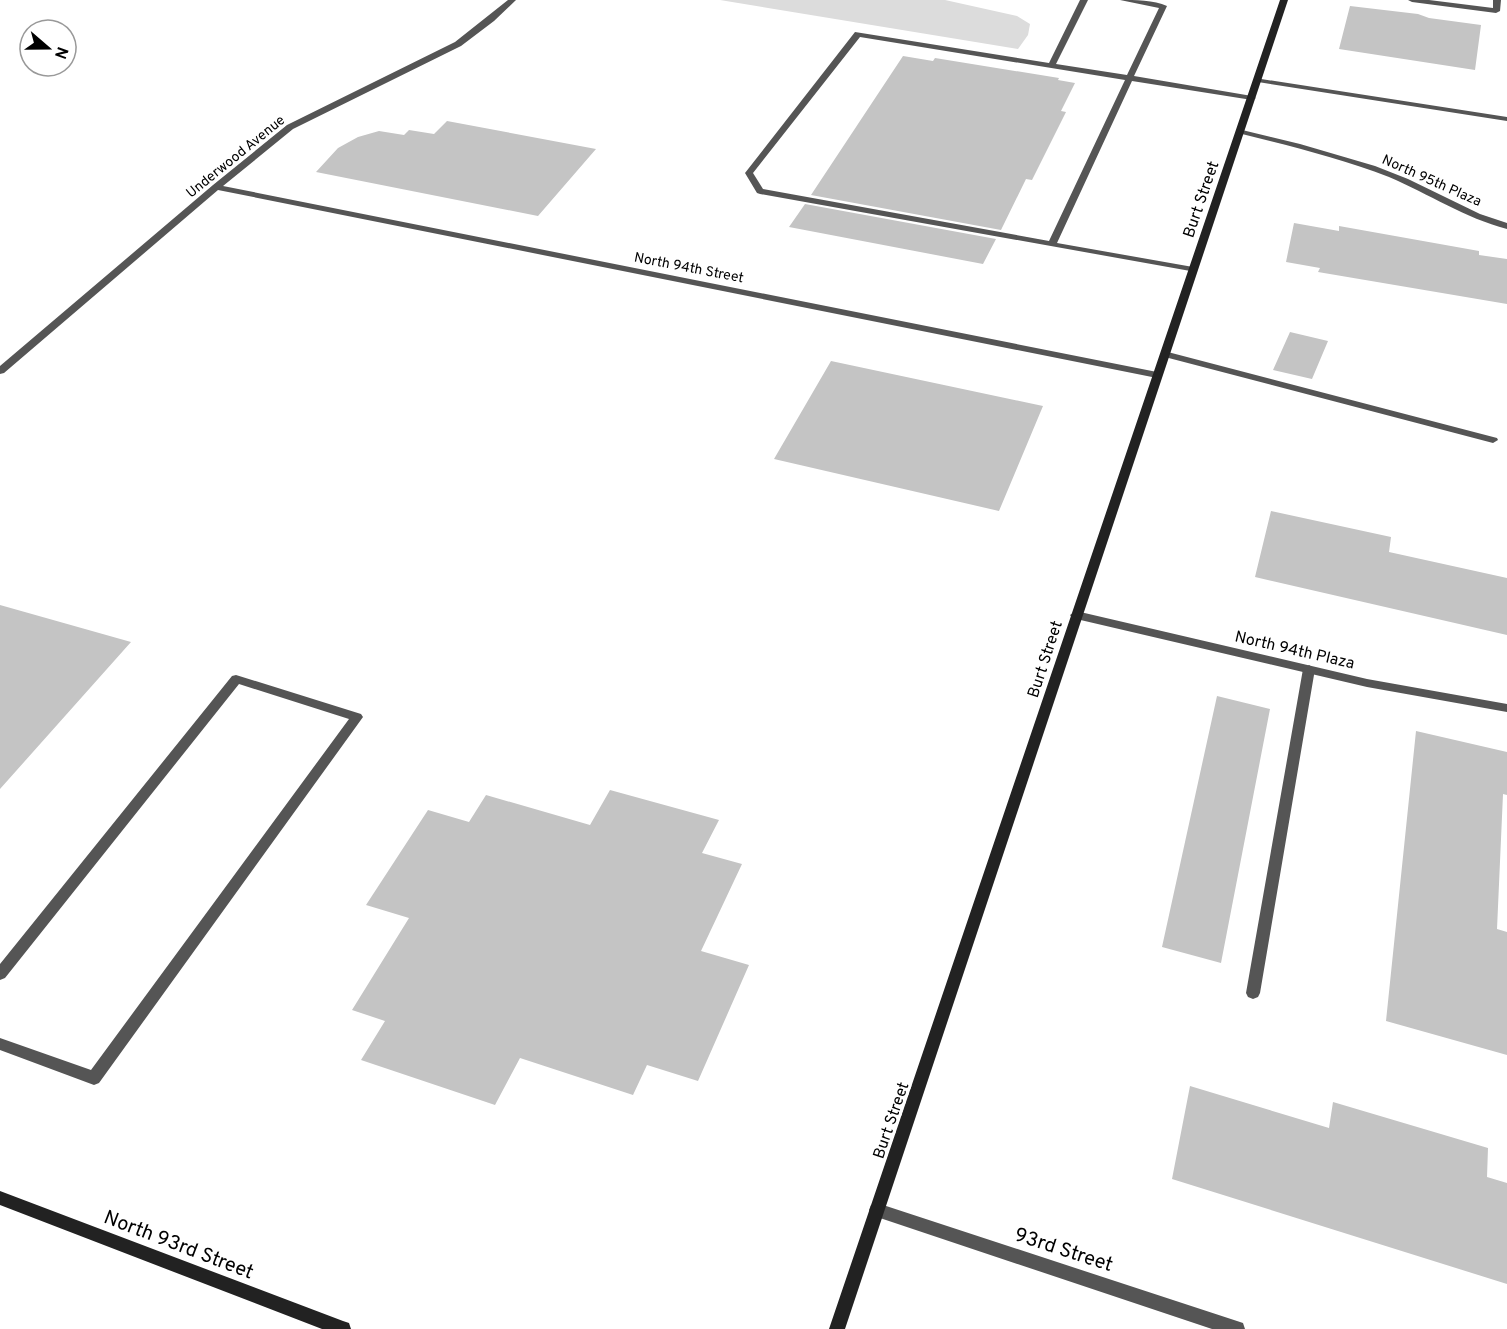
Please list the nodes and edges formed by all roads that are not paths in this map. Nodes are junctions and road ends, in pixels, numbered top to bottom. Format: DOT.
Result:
graph roads {
  1 [pos="512,0"];
  2 [pos="1084,0"];
  3 [pos="1124,0"];
  4 [pos="1284,0"];
  5 [pos="1412,0"];
  6 [pos="1497,0"];
  7 [pos="1051,66"];
  8 [pos="1130,79"];
  9 [pos="1258,80"];
  10 [pos="1252,98"];
  11 [pos="1507,119"];
  12 [pos="1241,131"];
  13 [pos="216,187"];
  14 [pos="1507,226"];
  15 [pos="1052,244"];
  16 [pos="1193,270"];
  17 [pos="1164,354"];
  18 [pos="0,371"];
  19 [pos="1157,375"];
  20 [pos="1493,440"];
  21 [pos="1076,615"];
  22 [pos="1309,669"];
  23 [pos="1507,708"];
  24 [pos="0,974"];
  25 [pos="1253,993"];
  26 [pos="0,1044"];
  27 [pos="0,1198"];
  28 [pos="877,1210"];
  29 [pos="343,1329"];
  30 [pos="837,1329"];
  31 [pos="1237,1329"];
  1 -- 13 [label="street, Underwood Avenue"];
  2 -- 7 [label="street"];
  3 -- 8 [label="street"];
  4 -- 9 [label="street, Burt Street"];
  5 -- 6 [label="street"];
  7 -- 8 [label="street"];
  7 -- 15 [label="street"];
  8 -- 10 [label="street"];
  8 -- 15 [label="street"];
  9 -- 10 [label="street, Burt Street"];
  9 -- 11 [label="street"];
  10 -- 12 [label="street, Burt Street"];
  12 -- 14 [label="street, North 95th Plaza"];
  12 -- 16 [label="street, Burt Street"];
  13 -- 18 [label="street, Underwood Avenue"];
  13 -- 19 [label="street, North 94th Street"];
  15 -- 16 [label="street"];
  16 -- 17 [label="street, Burt Street"];
  17 -- 19 [label="street, Burt Street"];
  17 -- 20 [label="street"];
  19 -- 21 [label="street, Burt Street"];
  21 -- 22 [label="street, North 94th Plaza"];
  21 -- 28 [label="street, Burt Street"];
  22 -- 23 [label="street, North 94th Plaza"];
  22 -- 25 [label="street"];
  24 -- 26 [label="street"];
  27 -- 29 [label="street, North 93rd Street"];
  28 -- 30 [label="street, Burt Street"];
  28 -- 31 [label="street, 93rd Street"];
}
